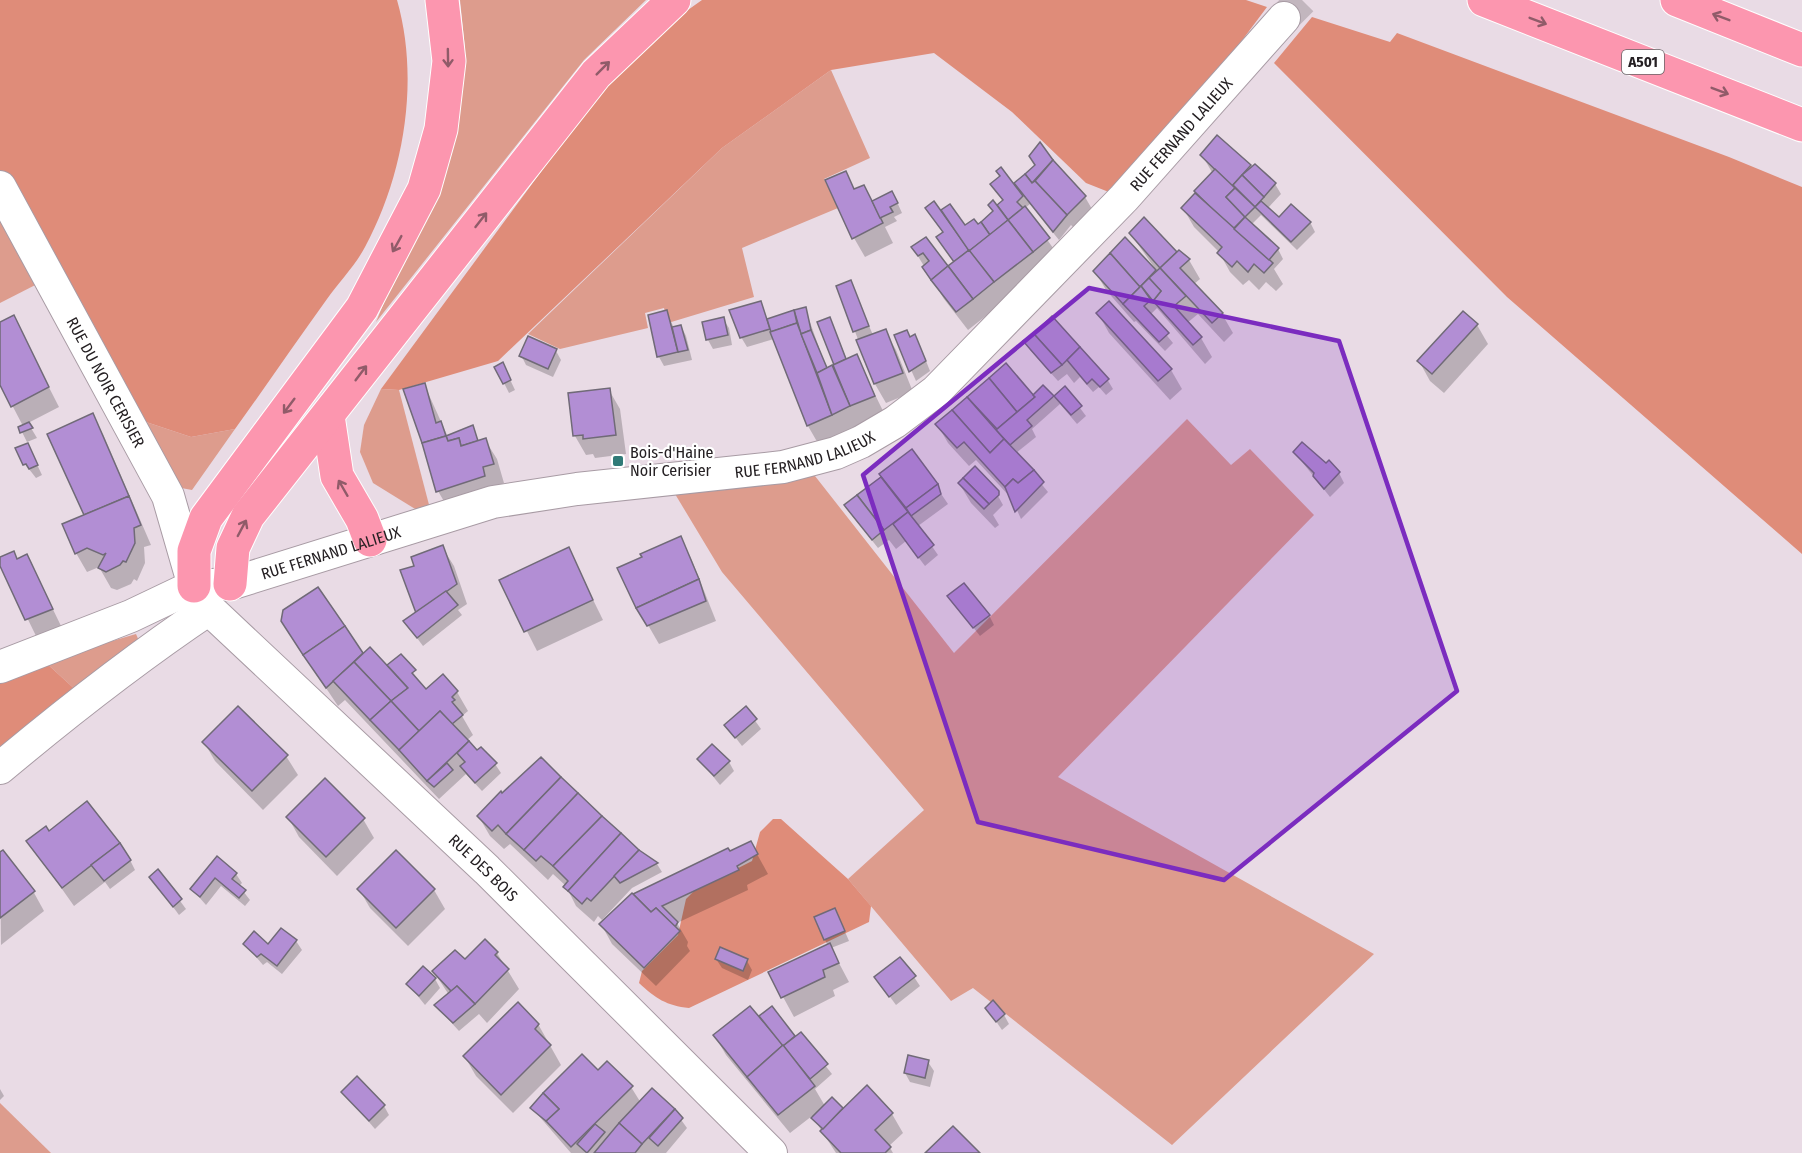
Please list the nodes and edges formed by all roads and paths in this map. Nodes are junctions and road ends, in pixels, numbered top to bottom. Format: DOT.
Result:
graph roads {
  1 [pos="442,0"];
  2 [pos="674,0"];
  3 [pos="1484,0"];
  4 [pos="1677,0"];
  5 [pos="1284,18"];
  6 [pos="1802,50"];
  7 [pos="1802,125"];
  8 [pos="0,187"];
  9 [pos="328,416"];
  10 [pos="370,540"];
  11 [pos="230,584"];
  12 [pos="201,598"];
  13 [pos="0,667"];
  14 [pos="0,768"];
  15 [pos="771,1153"];
  1 -- 12 [label="highway, one-way"];
  9 -- 2 [label="highway, one-way"];
  3 -- 7 [label="highway, A501, one-way"];
  6 -- 4 [label="highway, one-way"];
  5 -- 10 [label="street, RUE FERNAND LALIEUX"];
  8 -- 12 [label="street, RUE DU NOIR CERISIER"];
  10 -- 9 [label="highway, one-way"];
  11 -- 9 [label="highway, one-way"];
  10 -- 11 [label="street, RUE FERNAND LALIEUX"];
  11 -- 12 [label="street, RUE FERNAND LALIEUX"];
  12 -- 13 [label="street, RUE FERNAND LALIEUX"];
  12 -- 14 [label="street"];
  12 -- 15 [label="street, RUE DES BOIS"];
}
